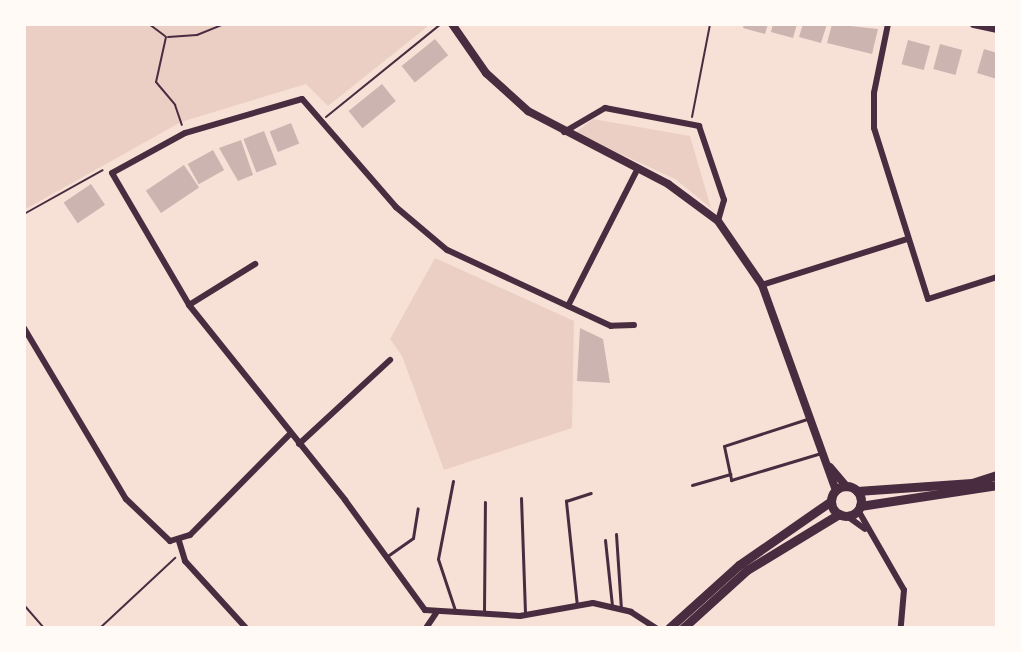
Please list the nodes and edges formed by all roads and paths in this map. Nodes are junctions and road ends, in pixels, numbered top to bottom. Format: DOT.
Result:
graph roads {
  1 [pos="149,24"];
  2 [pos="224,24"];
  3 [pos="710,24"];
  4 [pos="888,24"];
  5 [pos="974,24"];
  6 [pos="448,25"];
  7 [pos="997,29"];
  8 [pos="166,37"];
  9 [pos="322,120"];
  10 [pos="690,124"];
  11 [pos="564,132"];
  12 [pos="185,133"];
  13 [pos="638,168"];
  14 [pos="112,173"];
  15 [pos="24,214"];
  16 [pos="718,221"];
  17 [pos="907,239"];
  18 [pos="255,264"];
  19 [pos="997,277"];
  20 [pos="762,285"];
  21 [pos="189,305"];
  22 [pos="568,306"];
  23 [pos="634,325"];
  24 [pos="24,328"];
  25 [pos="390,360"];
  26 [pos="811,417"];
  27 [pos="290,434"];
  28 [pos="299,444"];
  29 [pos="823,453"];
  30 [pos="827,463"];
  31 [pos="730,474"];
  32 [pos="997,475"];
  33 [pos="453,481"];
  34 [pos="692,485"];
  35 [pos="997,485"];
  36 [pos="847,487"];
  37 [pos="836,491"];
  38 [pos="857,491"];
  39 [pos="591,493"];
  40 [pos="521,498"];
  41 [pos="831,501"];
  42 [pos="485,502"];
  43 [pos="418,508"];
  44 [pos="859,508"];
  45 [pos="843,515"];
  46 [pos="865,529"];
  47 [pos="616,534"];
  48 [pos="605,540"];
  49 [pos="179,541"];
  50 [pos="182,552"];
  51 [pos="386,557"];
  52 [pos="24,605"];
  53 [pos="577,606"];
  54 [pos="612,606"];
  55 [pos="621,609"];
  56 [pos="436,613"];
  57 [pos="455,614"];
  58 [pos="484,615"];
  59 [pos="525,615"];
  60 [pos="44,628"];
  61 [pos="100,628"];
  62 [pos="246,628"];
  63 [pos="426,628"];
  64 [pos="656,628"];
  65 [pos="669,628"];
  66 [pos="683,628"];
  67 [pos="901,628"];
  1 -- 8 [label="path"];
  2 -- 8 [label="path"];
  3 -- 10 [label="path"];
  4 -- 17 [label="street"];
  5 -- 7 [label="street"];
  6 -- 9 [label="path"];
  6 -- 11 [label="street"];
  8 -- 12 [label="path"];
  9 -- 12 [label="street"];
  9 -- 22 [label="street"];
  10 -- 11 [label="street"];
  10 -- 16 [label="street"];
  11 -- 13 [label="street"];
  12 -- 14 [label="street"];
  13 -- 16 [label="street"];
  13 -- 22 [label="street"];
  14 -- 15 [label="path"];
  14 -- 21 [label="street"];
  16 -- 20 [label="street"];
  17 -- 19 [label="street"];
  17 -- 20 [label="street"];
  18 -- 21 [label="street"];
  20 -- 26 [label="street"];
  21 -- 27 [label="street"];
  22 -- 23 [label="street"];
  24 -- 49 [label="street"];
  25 -- 28 [label="street"];
  26 -- 29 [label="street"];
  26 -- 31 [label="lane"];
  27 -- 28 [label="street"];
  27 -- 49 [label="street"];
  28 -- 51 [label="street"];
  29 -- 30 [label="street"];
  29 -- 31 [label="lane"];
  30 -- 36 [label="street"];
  30 -- 37 [label="street"];
  31 -- 34 [label="lane"];
  32 -- 38 [label="main road"];
  33 -- 57 [label="lane"];
  35 -- 44 [label="main road"];
  36 -- 37 [label="main road"];
  36 -- 38 [label="main road"];
  37 -- 41 [label="main road"];
  38 -- 44 [label="main road"];
  39 -- 53 [label="lane"];
  40 -- 59 [label="lane"];
  41 -- 45 [label="main road"];
  41 -- 65 [label="main road"];
  42 -- 58 [label="lane"];
  43 -- 51 [label="lane"];
  44 -- 45 [label="main road"];
  44 -- 46 [label="street"];
  45 -- 46 [label="street"];
  45 -- 66 [label="main road"];
  46 -- 67 [label="street"];
  47 -- 55 [label="lane"];
  48 -- 54 [label="lane"];
  49 -- 50 [label="street"];
  50 -- 61 [label="path"];
  50 -- 62 [label="street"];
  51 -- 56 [label="street"];
  52 -- 60 [label="path"];
  53 -- 54 [label="street"];
  53 -- 59 [label="street"];
  54 -- 55 [label="street"];
  55 -- 64 [label="street"];
  56 -- 57 [label="street"];
  56 -- 63 [label="street"];
  57 -- 58 [label="street"];
  58 -- 59 [label="street"];
}
